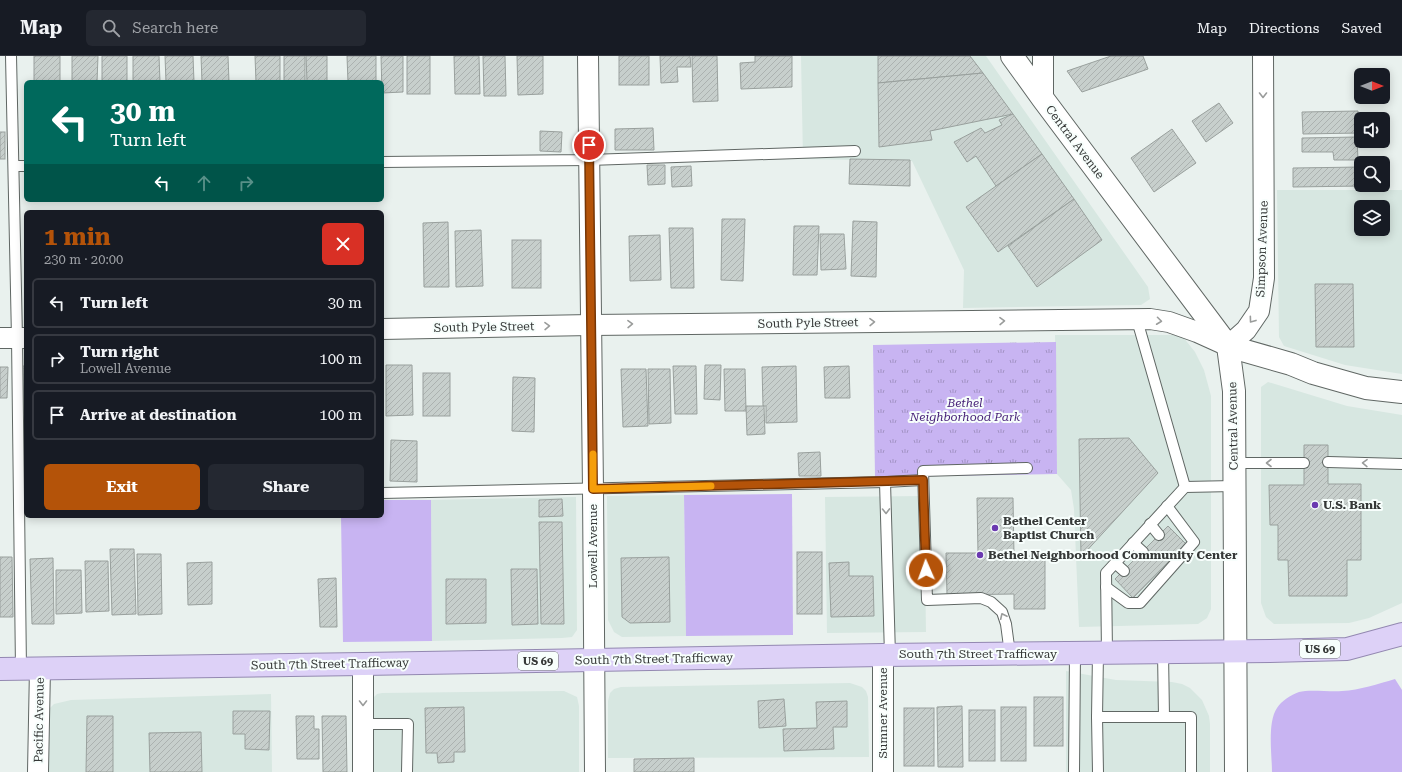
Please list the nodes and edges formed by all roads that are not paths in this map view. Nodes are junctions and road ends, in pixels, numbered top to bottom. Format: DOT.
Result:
graph roads {
  1 [pos="11,56"];
  2 [pos="588,56"];
  3 [pos="1012,56"];
  4 [pos="1043,56"];
  5 [pos="1263,56"];
  6 [pos="1043,99"];
  7 [pos="855,150"];
  8 [pos="590,160"];
  9 [pos="384,162"];
  10 [pos="14,166"];
  11 [pos="24,166"];
  12 [pos="1137,320"];
  13 [pos="591,325"];
  14 [pos="384,330"];
  15 [pos="14,338"];
  16 [pos="1228,346"];
  17 [pos="1402,392"];
  18 [pos="1328,462"];
  19 [pos="1234,463"];
  20 [pos="1304,463"];
  21 [pos="1402,464"];
  22 [pos="1027,468"];
  23 [pos="923,480"];
  24 [pos="885,482"];
  25 [pos="1234,486"];
  26 [pos="1185,487"];
  27 [pos="593,489"];
  28 [pos="384,493"];
  29 [pos="23,499"];
  30 [pos="1167,506"];
  31 [pos="1150,524"];
  32 [pos="1159,535"];
  33 [pos="1133,543"];
  34 [pos="1143,552"];
  35 [pos="1115,563"];
  36 [pos="1124,571"];
  37 [pos="1106,587"];
  38 [pos="1402,634"];
  39 [pos="1163,652"];
  40 [pos="1236,652"];
  41 [pos="1102,653"];
  42 [pos="1010,654"];
  43 [pos="1075,654"];
  44 [pos="886,655"];
  45 [pos="594,660"];
  46 [pos="363,664"];
  47 [pos="20,668"];
  48 [pos="1097,717"];
  49 [pos="1164,717"];
  50 [pos="363,724"];
  51 [pos="38,772"];
  52 [pos="363,772"];
  53 [pos="407,772"];
  54 [pos="595,772"];
  55 [pos="883,772"];
  56 [pos="1074,772"];
  57 [pos="1098,772"];
  58 [pos="1190,772"];
  59 [pos="1236,772"];
  1 -- 10 [label="lane"];
  2 -- 8 [label="street, Lowell Avenue"];
  3 -- 6 [label="main road, Central Avenue"];
  4 -- 6 [label="street"];
  5 -- 16 [label="street, Simpson Avenue, one-way"];
  6 -- 16 [label="main road, Central Avenue"];
  7 -- 8 [label="lane"];
  8 -- 9 [label="lane"];
  8 -- 13 [label="street, Lowell Avenue"];
  10 -- 11 [label="lane"];
  10 -- 15 [label="lane"];
  13 -- 12 [label="street, South Pyle Street, one-way"];
  12 -- 16 [label="street, South Pyle Street, one-way"];
  12 -- 26 [label="lane"];
  14 -- 13 [label="street, South Pyle Street, one-way"];
  13 -- 27 [label="street, Lowell Avenue"];
  15 -- 29 [label="lane"];
  16 -- 17 [label="main road"];
  16 -- 19 [label="main road, Central Avenue"];
  21 -- 18 [label="lane, one-way"];
  20 -- 19 [label="lane, one-way"];
  19 -- 25 [label="main road, Central Avenue"];
  22 -- 23 [label="lane"];
  23 -- 24 [label="lane"];
  42 -- 23 [label="lane, one-way"];
  24 -- 27 [label="lane"];
  24 -- 44 [label="lane, one-way"];
  25 -- 26 [label="lane"];
  25 -- 40 [label="main road, Central Avenue"];
  26 -- 30 [label="lane"];
  27 -- 28 [label="lane"];
  27 -- 45 [label="street, Lowell Avenue"];
  29 -- 47 [label="lane"];
  30 -- 31 [label="lane"];
  30 -- 37 [label="lane"];
  31 -- 32 [label="lane"];
  31 -- 33 [label="lane"];
  33 -- 34 [label="lane"];
  33 -- 35 [label="lane"];
  35 -- 36 [label="lane"];
  35 -- 37 [label="lane"];
  37 -- 41 [label="lane"];
  38 -- 40 [label="main road, US 69"];
  39 -- 40 [label="main road, South 7th Street Trafficway / US 69"];
  39 -- 41 [label="main road, South 7th Street Trafficway / US 69"];
  39 -- 49 [label="lane"];
  40 -- 59 [label="main road, Central Avenue"];
  41 -- 43 [label="main road, South 7th Street Trafficway / US 69"];
  41 -- 48 [label="lane"];
  42 -- 43 [label="main road, South 7th Street Trafficway / US 69"];
  42 -- 44 [label="main road, South 7th Street Trafficway / US 69"];
  43 -- 56 [label="lane"];
  44 -- 45 [label="main road, South 7th Street Trafficway / US 69"];
  44 -- 55 [label="street, Sumner Avenue"];
  45 -- 46 [label="main road, South 7th Street Trafficway / US 69"];
  45 -- 54 [label="street, Lowell Avenue"];
  46 -- 47 [label="main road, South 7th Street Trafficway / US 69"];
  46 -- 50 [label="street, one-way"];
  47 -- 51 [label="street, Pacific Avenue"];
  48 -- 49 [label="lane"];
  48 -- 57 [label="lane"];
  49 -- 58 [label="lane"];
  50 -- 52 [label="street"];
  50 -- 53 [label="lane"];
}
